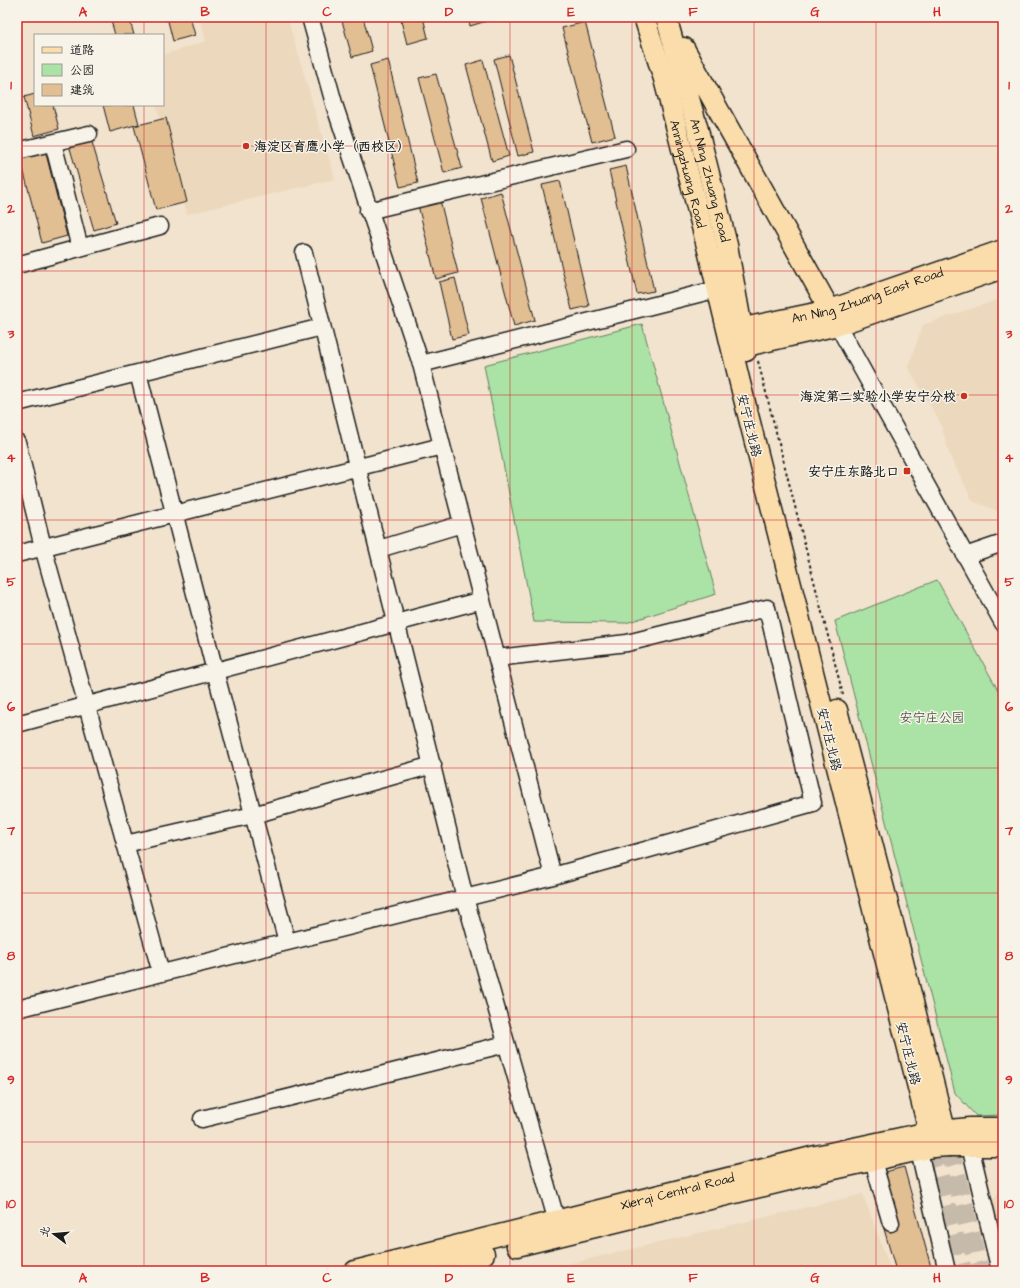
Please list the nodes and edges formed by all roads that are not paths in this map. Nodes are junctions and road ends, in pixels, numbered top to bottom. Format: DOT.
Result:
graph roads {
  1 [pos="310,17"];
  2 [pos="644,17"];
  3 [pos="667,17"];
  4 [pos="89,134"];
  5 [pos="53,142"];
  6 [pos="626,149"];
  7 [pos="17,152"];
  8 [pos="368,211"];
  9 [pos="160,226"];
  10 [pos="80,248"];
  11 [pos="1003,250"];
  12 [pos="304,253"];
  13 [pos="18,263"];
  14 [pos="1003,268"];
  15 [pos="718,289"];
  16 [pos="834,317"];
  17 [pos="322,327"];
  18 [pos="737,339"];
  19 [pos="421,364"];
  20 [pos="138,373"];
  21 [pos="17,403"];
  22 [pos="17,442"];
  23 [pos="442,446"];
  24 [pos="358,467"];
  25 [pos="174,514"];
  26 [pos="462,524"];
  27 [pos="1003,543"];
  28 [pos="44,547"];
  29 [pos="379,548"];
  30 [pos="17,554"];
  31 [pos="965,556"];
  32 [pos="482,600"];
  33 [pos="398,623"];
  34 [pos="1003,624"];
  35 [pos="497,658"];
  36 [pos="215,671"];
  37 [pos="86,705"];
  38 [pos="17,724"];
  39 [pos="433,765"];
  40 [pos="253,815"];
  41 [pos="125,844"];
  42 [pos="553,876"];
  43 [pos="465,898"];
  44 [pos="287,942"];
  45 [pos="161,973"];
  46 [pos="17,1009"];
  47 [pos="506,1044"];
  48 [pos="202,1119"];
  49 [pos="1003,1128"];
  50 [pos="935,1141"];
  51 [pos="970,1146"];
  52 [pos="1003,1146"];
  53 [pos="873,1161"];
  54 [pos="556,1222"];
  55 [pos="891,1223"];
  56 [pos="355,1271"];
  57 [pos="416,1271"];
  58 [pos="947,1271"];
  59 [pos="1000,1271"];
  1 -- 8 [label="street"];
  2 -- 15 [label="main road, Anningzhuang Road"];
  3 -- 16 [label="main road, An Ning Zhuang Road"];
  3 -- 18 [label="main road, An Ning Zhuang Road"];
  4 -- 5 [label="street"];
  5 -- 7 [label="street"];
  5 -- 10 [label="street"];
  6 -- 8 [label="street"];
  8 -- 19 [label="street"];
  9 -- 10 [label="street"];
  10 -- 13 [label="street"];
  11 -- 16 [label="main road, An Ning Zhuang East Road"];
  12 -- 17 [label="street"];
  14 -- 16 [label="main road, An Ning Zhuang East Road"];
  15 -- 18 [label="main road, Anningzhuang Road"];
  15 -- 19 [label="street"];
  16 -- 18 [label="main road, An Ning Zhuang East Road"];
  16 -- 31 [label="street, An Ning Zhuang Road"];
  17 -- 20 [label="street"];
  17 -- 24 [label="street"];
  18 -- 50 [label="main road, 安宁庄北路"];
  19 -- 23 [label="street"];
  20 -- 21 [label="street"];
  20 -- 25 [label="street"];
  22 -- 28 [label="street"];
  23 -- 24 [label="street"];
  23 -- 26 [label="street"];
  24 -- 25 [label="street"];
  24 -- 29 [label="street"];
  25 -- 28 [label="street"];
  25 -- 36 [label="street"];
  26 -- 29 [label="street"];
  26 -- 32 [label="street"];
  27 -- 31 [label="street"];
  28 -- 30 [label="street"];
  28 -- 37 [label="street"];
  29 -- 33 [label="street"];
  31 -- 34 [label="street, An Ning Zhuang Road"];
  32 -- 33 [label="street"];
  32 -- 35 [label="street"];
  33 -- 36 [label="street"];
  33 -- 39 [label="street"];
  35 -- 42 [label="street"];
  35 -- 42 [label="street"];
  36 -- 37 [label="street"];
  36 -- 40 [label="street"];
  37 -- 38 [label="street"];
  37 -- 41 [label="street"];
  39 -- 40 [label="street"];
  39 -- 43 [label="street"];
  40 -- 41 [label="street"];
  40 -- 44 [label="street"];
  41 -- 45 [label="street"];
  42 -- 43 [label="street"];
  43 -- 44 [label="street"];
  43 -- 47 [label="street"];
  44 -- 45 [label="street"];
  45 -- 46 [label="street"];
  47 -- 48 [label="street"];
  47 -- 54 [label="street"];
  49 -- 50 [label="main road, Xierqi Central Road"];
  50 -- 51 [label="main road, Xierqi Central Road"];
  50 -- 53 [label="main road, Xierqi Central Road"];
  50 -- 54 [label="main road, Xierqi Central Road"];
  50 -- 58 [label="street"];
  51 -- 52 [label="main road, Xierqi Central Road"];
  51 -- 59 [label="street"];
  53 -- 55 [label="street"];
  53 -- 57 [label="main road, Xierqi Central Road"];
  54 -- 56 [label="main road, Xierqi Central Road"];
}
